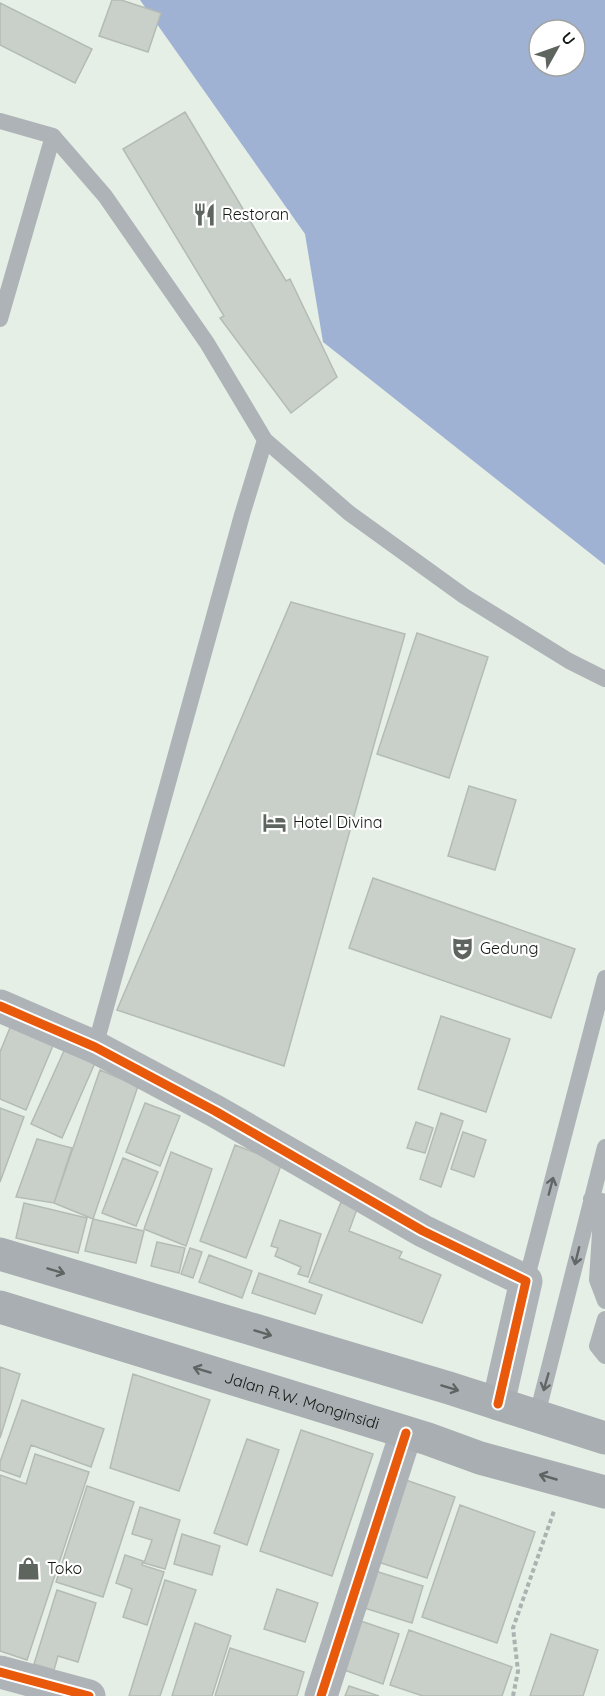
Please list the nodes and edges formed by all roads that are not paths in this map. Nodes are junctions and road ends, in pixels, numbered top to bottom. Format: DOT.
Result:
graph roads {
  1 [pos="0,121"];
  2 [pos="53,136"];
  3 [pos="0,319"];
  4 [pos="265,440"];
  5 [pos="605,679"];
  6 [pos="605,978"];
  7 [pos="0,1006"];
  8 [pos="95,1047"];
  9 [pos="605,1147"];
  10 [pos="591,1199"];
  11 [pos="0,1254"];
  12 [pos="526,1281"];
  13 [pos="605,1301"];
  14 [pos="0,1307"];
  15 [pos="605,1319"];
  16 [pos="605,1356"];
  17 [pos="498,1404"];
  18 [pos="537,1415"];
  19 [pos="405,1433"];
  20 [pos="605,1438"];
  21 [pos="605,1492"];
  22 [pos="0,1672"];
  23 [pos="51,1690"];
  24 [pos="89,1696"];
  25 [pos="321,1696"];
  1 -- 2 [label="lane"];
  2 -- 3 [label="lane"];
  2 -- 4 [label="lane"];
  4 -- 5 [label="lane"];
  4 -- 8 [label="lane"];
  12 -- 6 [label="lane, one-way"];
  7 -- 8 [label="street"];
  8 -- 12 [label="street"];
  9 -- 10 [label="lane"];
  10 -- 13 [label="lane"];
  10 -- 18 [label="lane, one-way"];
  11 -- 17 [label="highway, one-way"];
  12 -- 17 [label="street"];
  19 -- 14 [label="highway, Jalan R.W. Monginsidi, one-way"];
  15 -- 16 [label="lane"];
  17 -- 18 [label="highway"];
  18 -- 20 [label="highway"];
  21 -- 19 [label="highway, Jalan R.W. Monginsidi, one-way"];
  19 -- 25 [label="street"];
  22 -- 23 [label="street"];
  23 -- 24 [label="street"];
}
